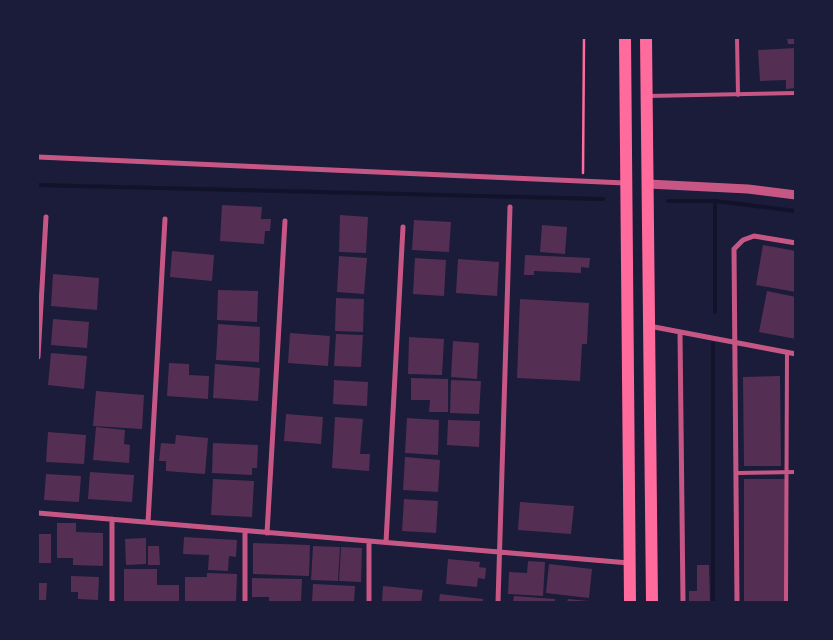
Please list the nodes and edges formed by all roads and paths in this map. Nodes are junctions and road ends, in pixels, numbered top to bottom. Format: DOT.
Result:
graph roads {
  1 [pos="584,38"];
  2 [pos="625,38"];
  3 [pos="646,38"];
  4 [pos="737,38"];
  5 [pos="738,94"];
  6 [pos="796,94"];
  7 [pos="646,96"];
  8 [pos="38,157"];
  9 [pos="582,181"];
  10 [pos="626,183"];
  11 [pos="648,184"];
  12 [pos="796,195"];
  13 [pos="510,207"];
  14 [pos="46,217"];
  15 [pos="165,219"];
  16 [pos="285,221"];
  17 [pos="403,227"];
  18 [pos="796,243"];
  19 [pos="649,326"];
  20 [pos="680,332"];
  21 [pos="736,343"];
  22 [pos="786,352"];
  23 [pos="796,354"];
  24 [pos="38,357"];
  25 [pos="786,472"];
  26 [pos="796,472"];
  27 [pos="738,473"];
  28 [pos="38,513"];
  29 [pos="112,520"];
  30 [pos="148,522"];
  31 [pos="245,531"];
  32 [pos="268,532"];
  33 [pos="369,541"];
  34 [pos="386,542"];
  35 [pos="498,552"];
  36 [pos="630,563"];
  37 [pos="112,602"];
  38 [pos="245,602"];
  39 [pos="369,602"];
  40 [pos="498,602"];
  41 [pos="630,602"];
  42 [pos="652,602"];
  43 [pos="683,602"];
  44 [pos="736,602"];
  45 [pos="786,602"];
  1 -- 9 [label="path"];
  2 -- 10 [label="highway"];
  3 -- 7 [label="highway"];
  4 -- 5 [label="lane"];
  5 -- 6 [label="lane"];
  5 -- 7 [label="lane"];
  7 -- 11 [label="highway"];
  8 -- 9 [label="street"];
  9 -- 10 [label="street"];
  10 -- 36 [label="highway"];
  11 -- 12 [label="street"];
  11 -- 19 [label="highway"];
  13 -- 35 [label="street"];
  14 -- 24 [label="street"];
  15 -- 30 [label="street"];
  16 -- 32 [label="street"];
  17 -- 34 [label="street"];
  18 -- 21 [label="street"];
  19 -- 20 [label="street"];
  19 -- 42 [label="highway"];
  20 -- 21 [label="street"];
  20 -- 43 [label="street"];
  21 -- 22 [label="street"];
  21 -- 27 [label="street"];
  22 -- 23 [label="street"];
  22 -- 25 [label="lane"];
  25 -- 26 [label="lane"];
  25 -- 27 [label="lane"];
  25 -- 45 [label="lane"];
  27 -- 44 [label="street"];
  28 -- 29 [label="street"];
  29 -- 30 [label="street"];
  29 -- 37 [label="street"];
  30 -- 31 [label="street"];
  31 -- 32 [label="street"];
  31 -- 38 [label="street"];
  32 -- 33 [label="street"];
  33 -- 34 [label="street"];
  33 -- 39 [label="street"];
  34 -- 35 [label="street"];
  35 -- 36 [label="street"];
  35 -- 40 [label="street"];
  36 -- 41 [label="highway"];
}
